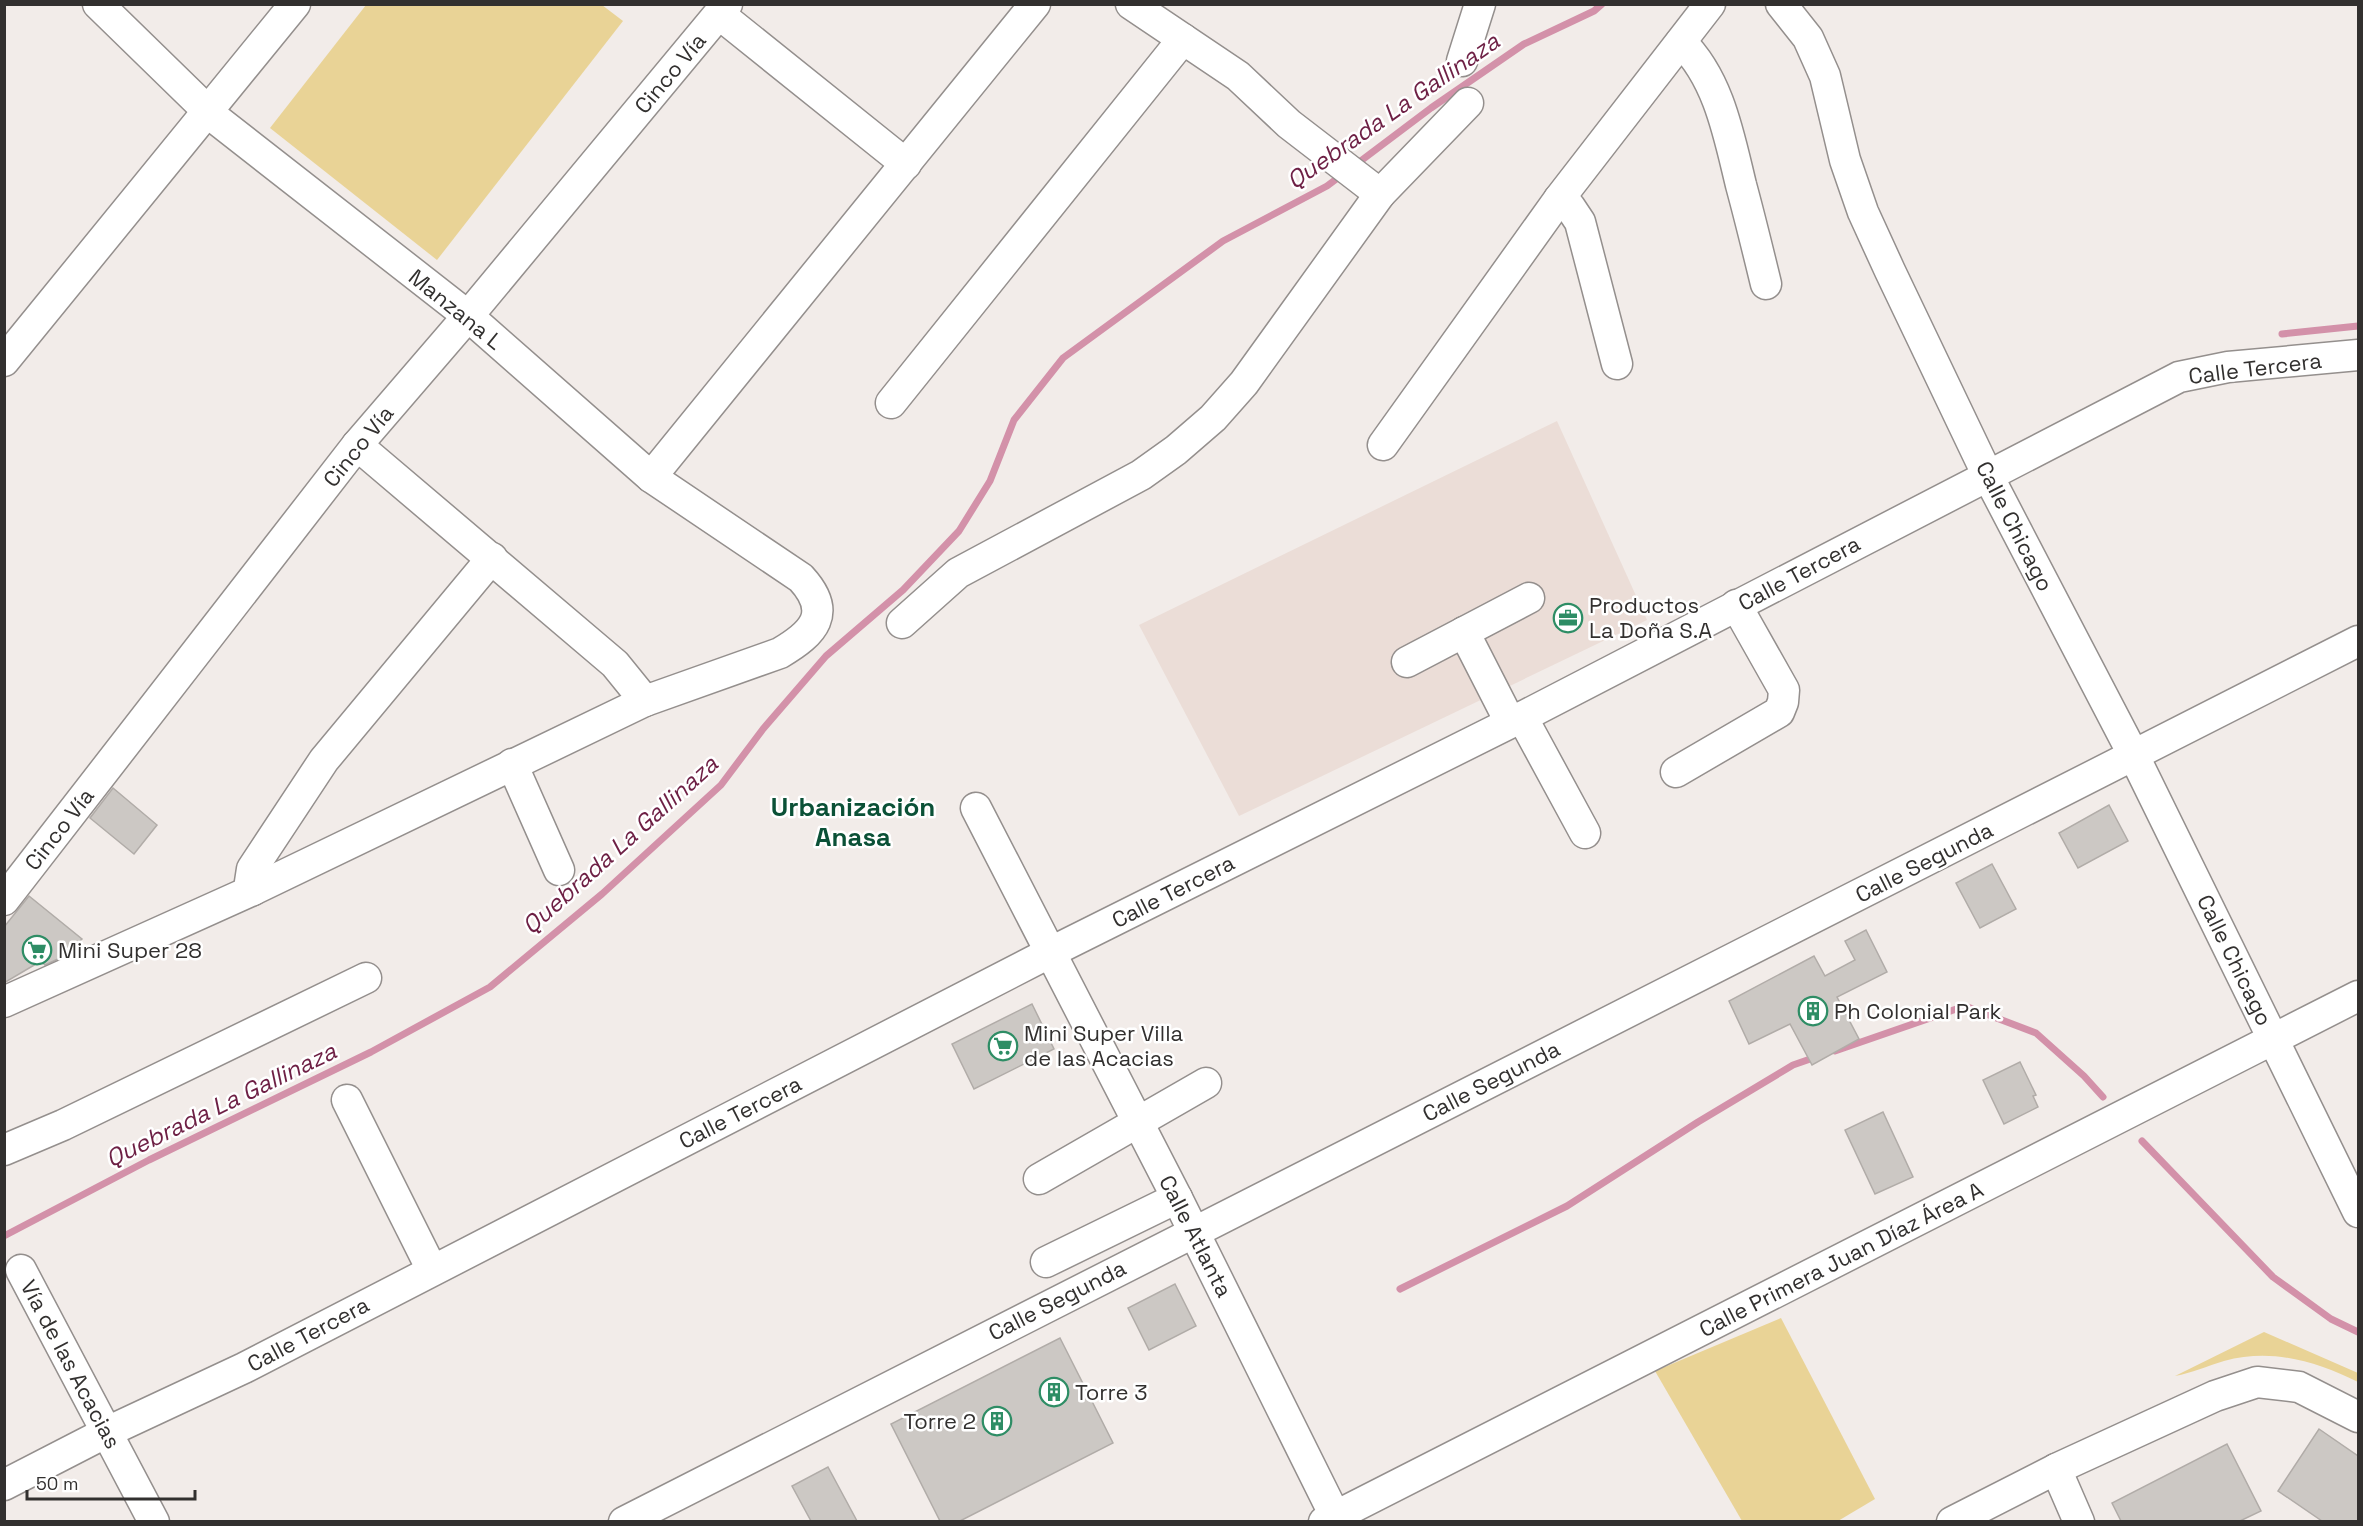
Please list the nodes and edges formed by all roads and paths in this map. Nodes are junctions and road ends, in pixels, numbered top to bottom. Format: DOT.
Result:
graph roads {
  1 [pos="98,4"];
  2 [pos="295,4"];
  3 [pos="1035,4"];
  4 [pos="1131,4"];
  5 [pos="1480,4"];
  6 [pos="1710,4"];
  7 [pos="1781,4"];
  8 [pos="723,9"];
  9 [pos="1184,39"];
  10 [pos="1681,42"];
  11 [pos="1462,61"];
  12 [pos="1468,103"];
  13 [pos="218,120"];
  14 [pos="906,164"];
  15 [pos="1372,188"];
  16 [pos="1559,199"];
  17 [pos="1766,284"];
  18 [pos="468,316"];
  19 [pos="2358,355"];
  20 [pos="4,361"];
  21 [pos="1617,364"];
  22 [pos="891,404"];
  23 [pos="357,445"];
  24 [pos="1383,445"];
  25 [pos="1987,474"];
  26 [pos="651,477"];
  27 [pos="492,558"];
  28 [pos="1529,598"];
  29 [pos="1736,605"];
  30 [pos="902,623"];
  31 [pos="1464,632"];
  32 [pos="2358,642"];
  33 [pos="1407,662"];
  34 [pos="645,701"];
  35 [pos="1516,720"];
  36 [pos="2134,756"];
  37 [pos="512,764"];
  38 [pos="1676,772"];
  39 [pos="976,808"];
  40 [pos="1585,833"];
  41 [pos="559,870"];
  42 [pos="253,890"];
  43 [pos="4,900"];
  44 [pos="1050,952"];
  45 [pos="366,978"];
  46 [pos="2358,996"];
  47 [pos="4,1002"];
  48 [pos="2275,1040"];
  49 [pos="1206,1083"];
  50 [pos="347,1100"];
  51 [pos="1137,1122"];
  52 [pos="4,1150"];
  53 [pos="1039,1179"];
  54 [pos="1177,1198"];
  55 [pos="2358,1212"];
  56 [pos="1193,1231"];
  57 [pos="1046,1262"];
  58 [pos="21,1270"];
  59 [pos="432,1270"];
  60 [pos="2358,1417"];
  61 [pos="108,1432"];
  62 [pos="2056,1469"];
  63 [pos="4,1485"];
  64 [pos="1332,1520"];
  65 [pos="154,1521"];
  66 [pos="624,1521"];
  67 [pos="1952,1521"];
  68 [pos="2079,1521"];
  1 -- 13 [label="street, Manzana L"];
  2 -- 13 [label="street"];
  3 -- 14 [label="street"];
  4 -- 9 [label="street"];
  5 -- 11 [label="street"];
  6 -- 10 [label="street"];
  7 -- 25 [label="street, Calle Chicago"];
  8 -- 14 [label="street"];
  8 -- 18 [label="street, Cinco Vía"];
  9 -- 15 [label="street"];
  9 -- 22 [label="street"];
  10 -- 16 [label="street"];
  10 -- 17 [label="street"];
  12 -- 15 [label="street"];
  13 -- 18 [label="street, Manzana L"];
  13 -- 20 [label="street"];
  14 -- 26 [label="street"];
  15 -- 30 [label="street"];
  16 -- 21 [label="street"];
  16 -- 24 [label="street"];
  18 -- 23 [label="street, Cinco Vía"];
  18 -- 26 [label="street, Manzana L"];
  19 -- 25 [label="street, Calle Tercera"];
  23 -- 27 [label="street"];
  23 -- 43 [label="street, Cinco Vía"];
  25 -- 29 [label="street, Calle Tercera"];
  25 -- 36 [label="street, Calle Chicago"];
  26 -- 34 [label="street, Manzana L"];
  27 -- 34 [label="street"];
  27 -- 42 [label="street"];
  28 -- 31 [label="street"];
  29 -- 35 [label="street, Calle Tercera"];
  29 -- 38 [label="street"];
  31 -- 33 [label="street"];
  31 -- 35 [label="street"];
  32 -- 36 [label="street, Calle Segunda"];
  34 -- 37 [label="street"];
  35 -- 40 [label="street"];
  35 -- 44 [label="street, Calle Tercera"];
  36 -- 48 [label="street, Calle Chicago"];
  36 -- 56 [label="street, Calle Segunda"];
  37 -- 41 [label="street"];
  37 -- 42 [label="street"];
  39 -- 44 [label="street, Calle Atlanta"];
  42 -- 47 [label="street"];
  44 -- 51 [label="street, Calle Atlanta"];
  44 -- 59 [label="street, Calle Tercera"];
  45 -- 52 [label="street"];
  46 -- 48 [label="street, Calle Primera Juan Díaz Área A"];
  48 -- 55 [label="street, Calle Chicago"];
  48 -- 64 [label="street, Calle Primera Juan Díaz Área A"];
  49 -- 51 [label="street"];
  50 -- 59 [label="street"];
  51 -- 53 [label="street"];
  51 -- 54 [label="street, Calle Atlanta"];
  54 -- 56 [label="street, Calle Atlanta"];
  54 -- 57 [label="street"];
  56 -- 64 [label="street, Calle Atlanta"];
  56 -- 66 [label="street, Calle Segunda"];
  58 -- 61 [label="street, Vía de las Acacias"];
  59 -- 61 [label="street, Calle Tercera"];
  60 -- 62 [label="street"];
  61 -- 63 [label="street, Calle Tercera"];
  61 -- 65 [label="street, Vía de las Acacias"];
  62 -- 67 [label="street"];
  62 -- 68 [label="street"];
}
